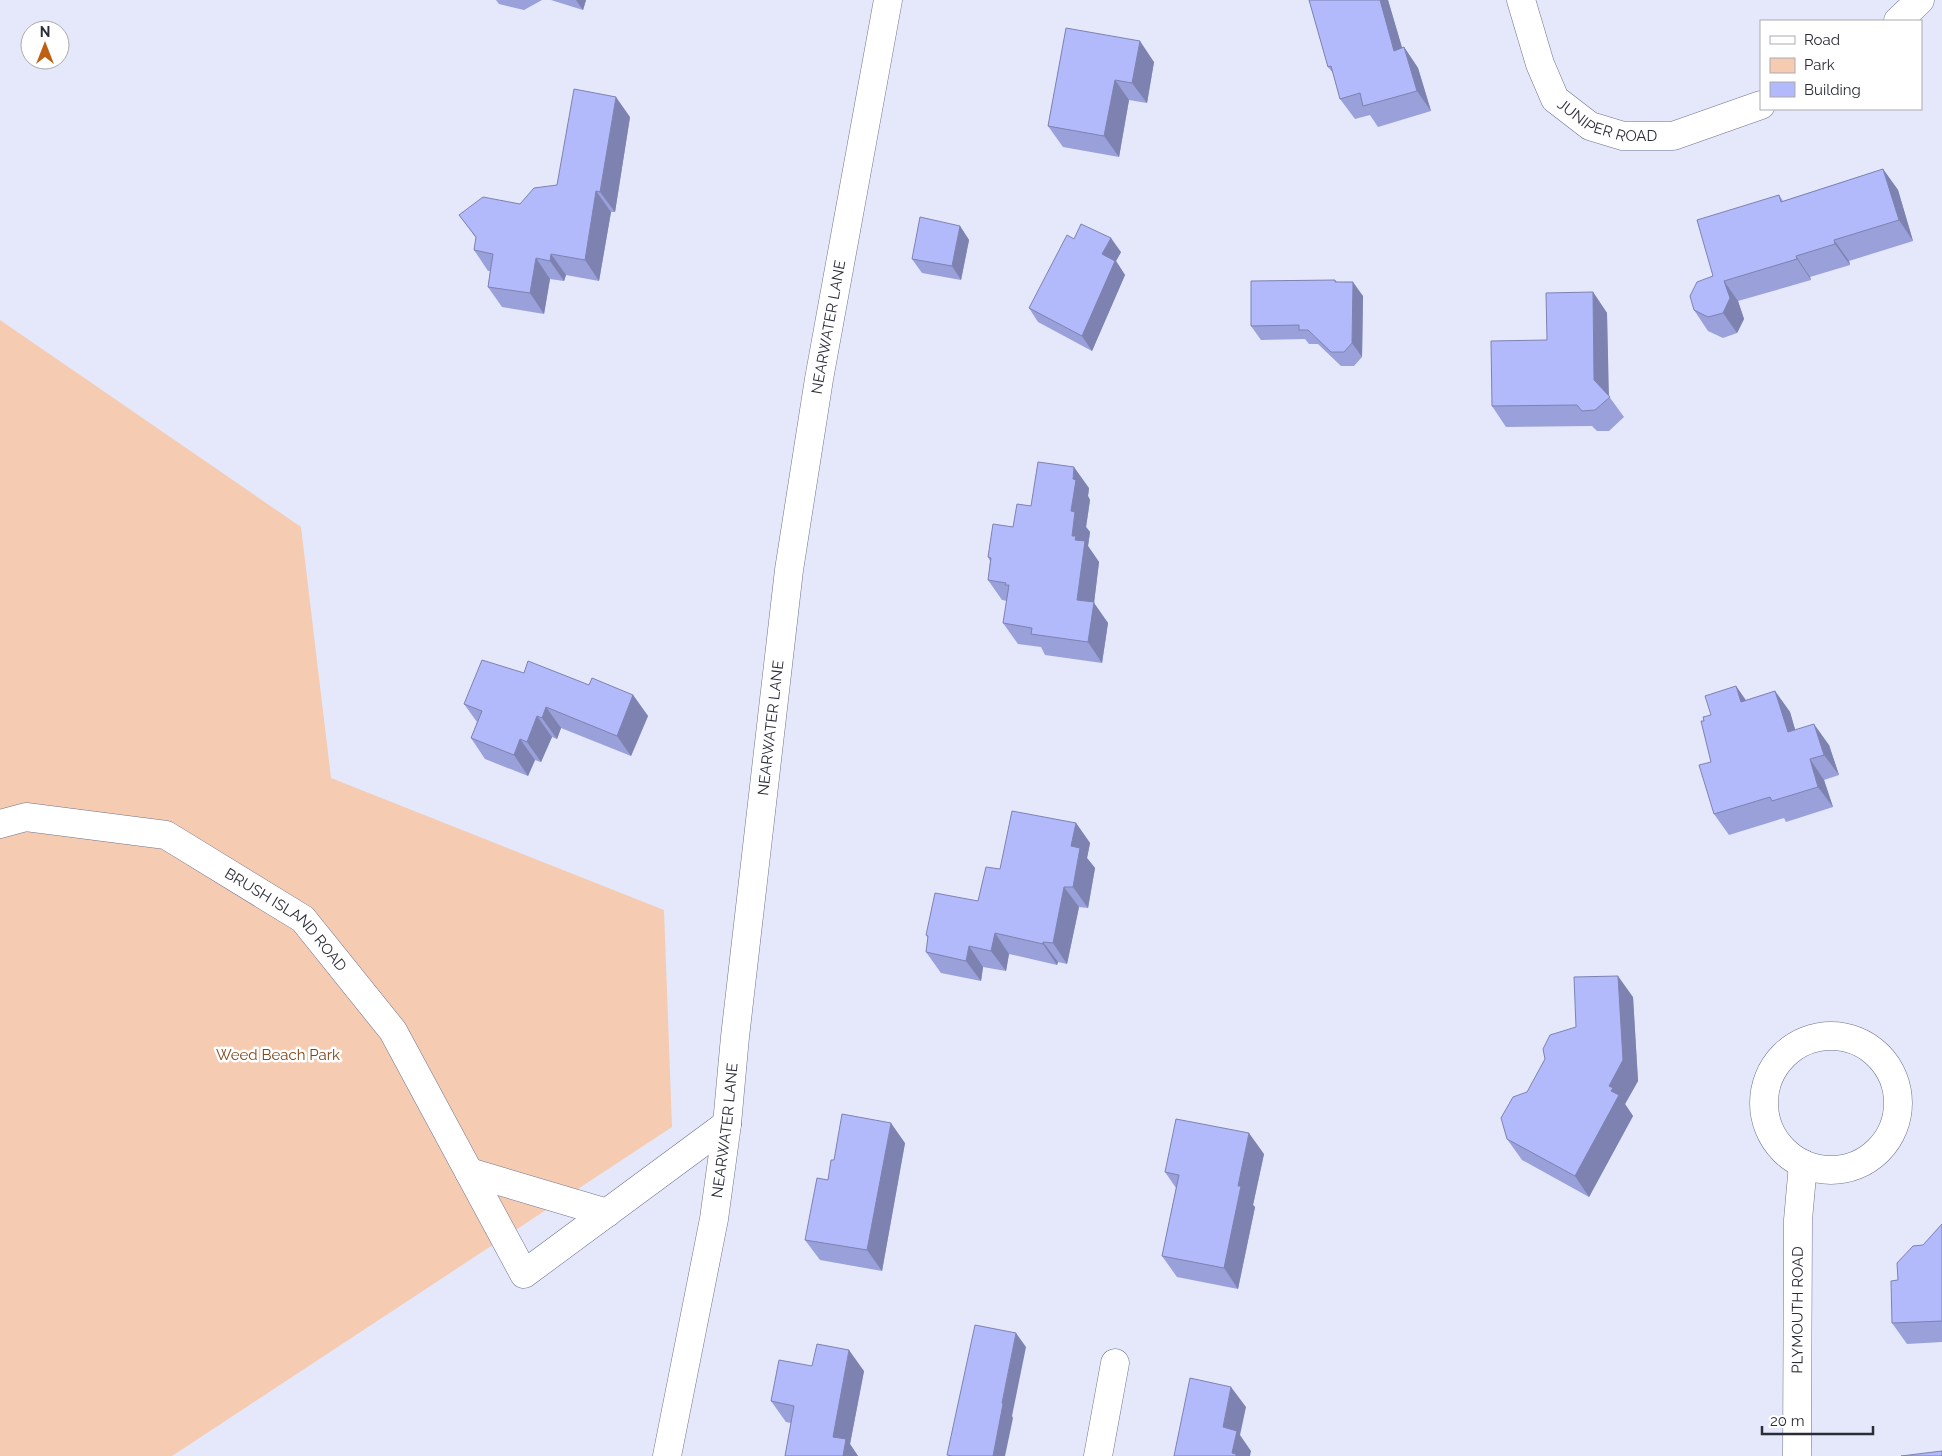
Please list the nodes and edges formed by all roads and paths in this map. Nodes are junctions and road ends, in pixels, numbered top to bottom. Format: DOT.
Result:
graph roads {
  1 [pos="888,0"];
  2 [pos="1521,0"];
  3 [pos="1920,0"];
  4 [pos="1899,20"];
  5 [pos="1760,105"];
  6 [pos="0,824"];
  7 [pos="727,1124"];
  8 [pos="1803,1164"];
  9 [pos="469,1172"];
  10 [pos="607,1212"];
  11 [pos="1115,1363"];
  12 [pos="667,1456"];
  13 [pos="1098,1456"];
  14 [pos="1797,1456"];
  1 -- 7 [label="street, NEARWATER LANE"];
  2 -- 5 [label="street, JUNIPER ROAD"];
  3 -- 4 [label="street"];
  6 -- 9 [label="street, BRUSH ISLAND ROAD"];
  7 -- 10 [label="street, BRUSH ISLAND ROAD"];
  7 -- 12 [label="street, NEARWATER LANE"];
  8 -- 8 [label="street"];
  8 -- 14 [label="street, PLYMOUTH ROAD"];
  9 -- 10 [label="street"];
  9 -- 10 [label="street, BRUSH ISLAND ROAD"];
  11 -- 13 [label="street"];
}
